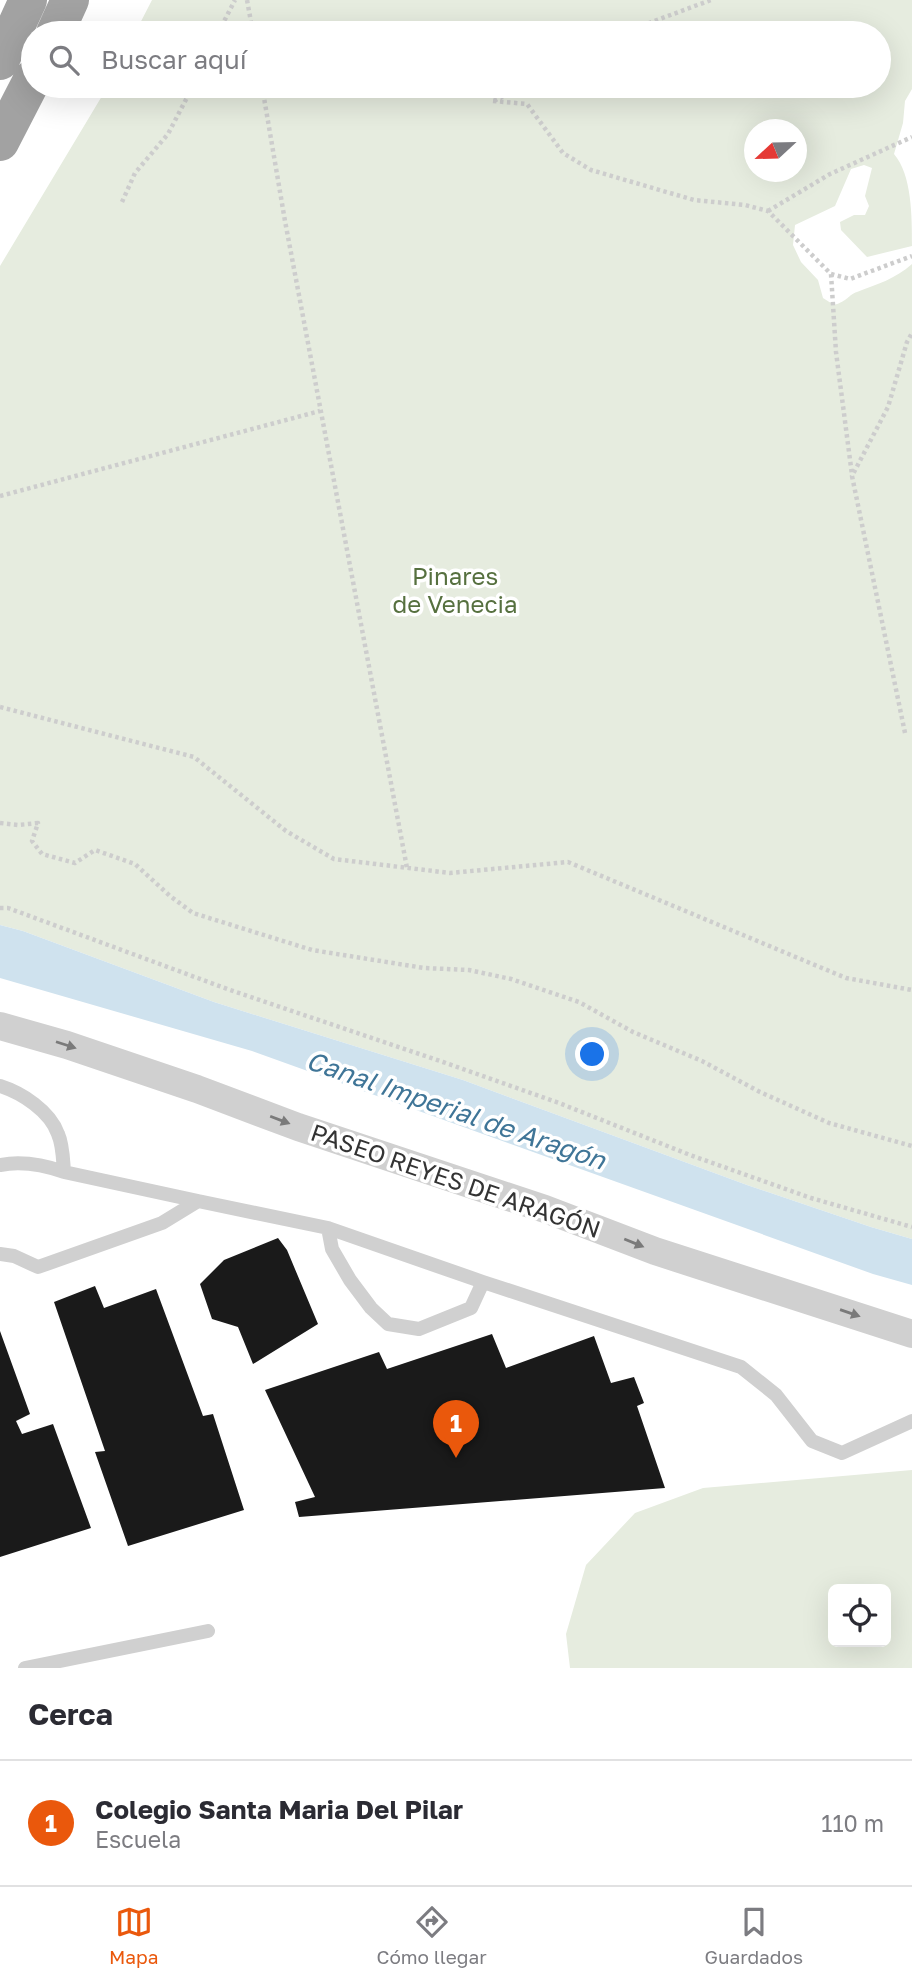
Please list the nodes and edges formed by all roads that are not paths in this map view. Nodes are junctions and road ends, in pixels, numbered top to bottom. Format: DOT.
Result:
graph roads {
  1 [pos="28,0"];
  2 [pos="70,0"];
  3 [pos="60,21"];
  4 [pos="0,61"];
  5 [pos="23,98"];
  6 [pos="0,142"];
  7 [pos="0,1026"];
  8 [pos="0,1086"];
  9 [pos="0,1165"];
  10 [pos="64,1172"];
  11 [pos="198,1201"];
  12 [pos="328,1228"];
  13 [pos="0,1254"];
  14 [pos="483,1282"];
  15 [pos="912,1334"];
  16 [pos="912,1421"];
  17 [pos="208,1631"];
  18 [pos="25,1668"];
  1 -- 4 [label="highway"];
  2 -- 3 [label="highway"];
  5 -- 6 [label="highway"];
  7 -- 15 [label="street, PASEO REYES DE ARAGÓN, one-way"];
  8 -- 10 [label="lane"];
  9 -- 10 [label="lane"];
  10 -- 11 [label="lane"];
  11 -- 12 [label="lane"];
  11 -- 13 [label="lane"];
  12 -- 14 [label="lane"];
  12 -- 14 [label="lane"];
  14 -- 16 [label="lane"];
  17 -- 18 [label="lane"];
}
